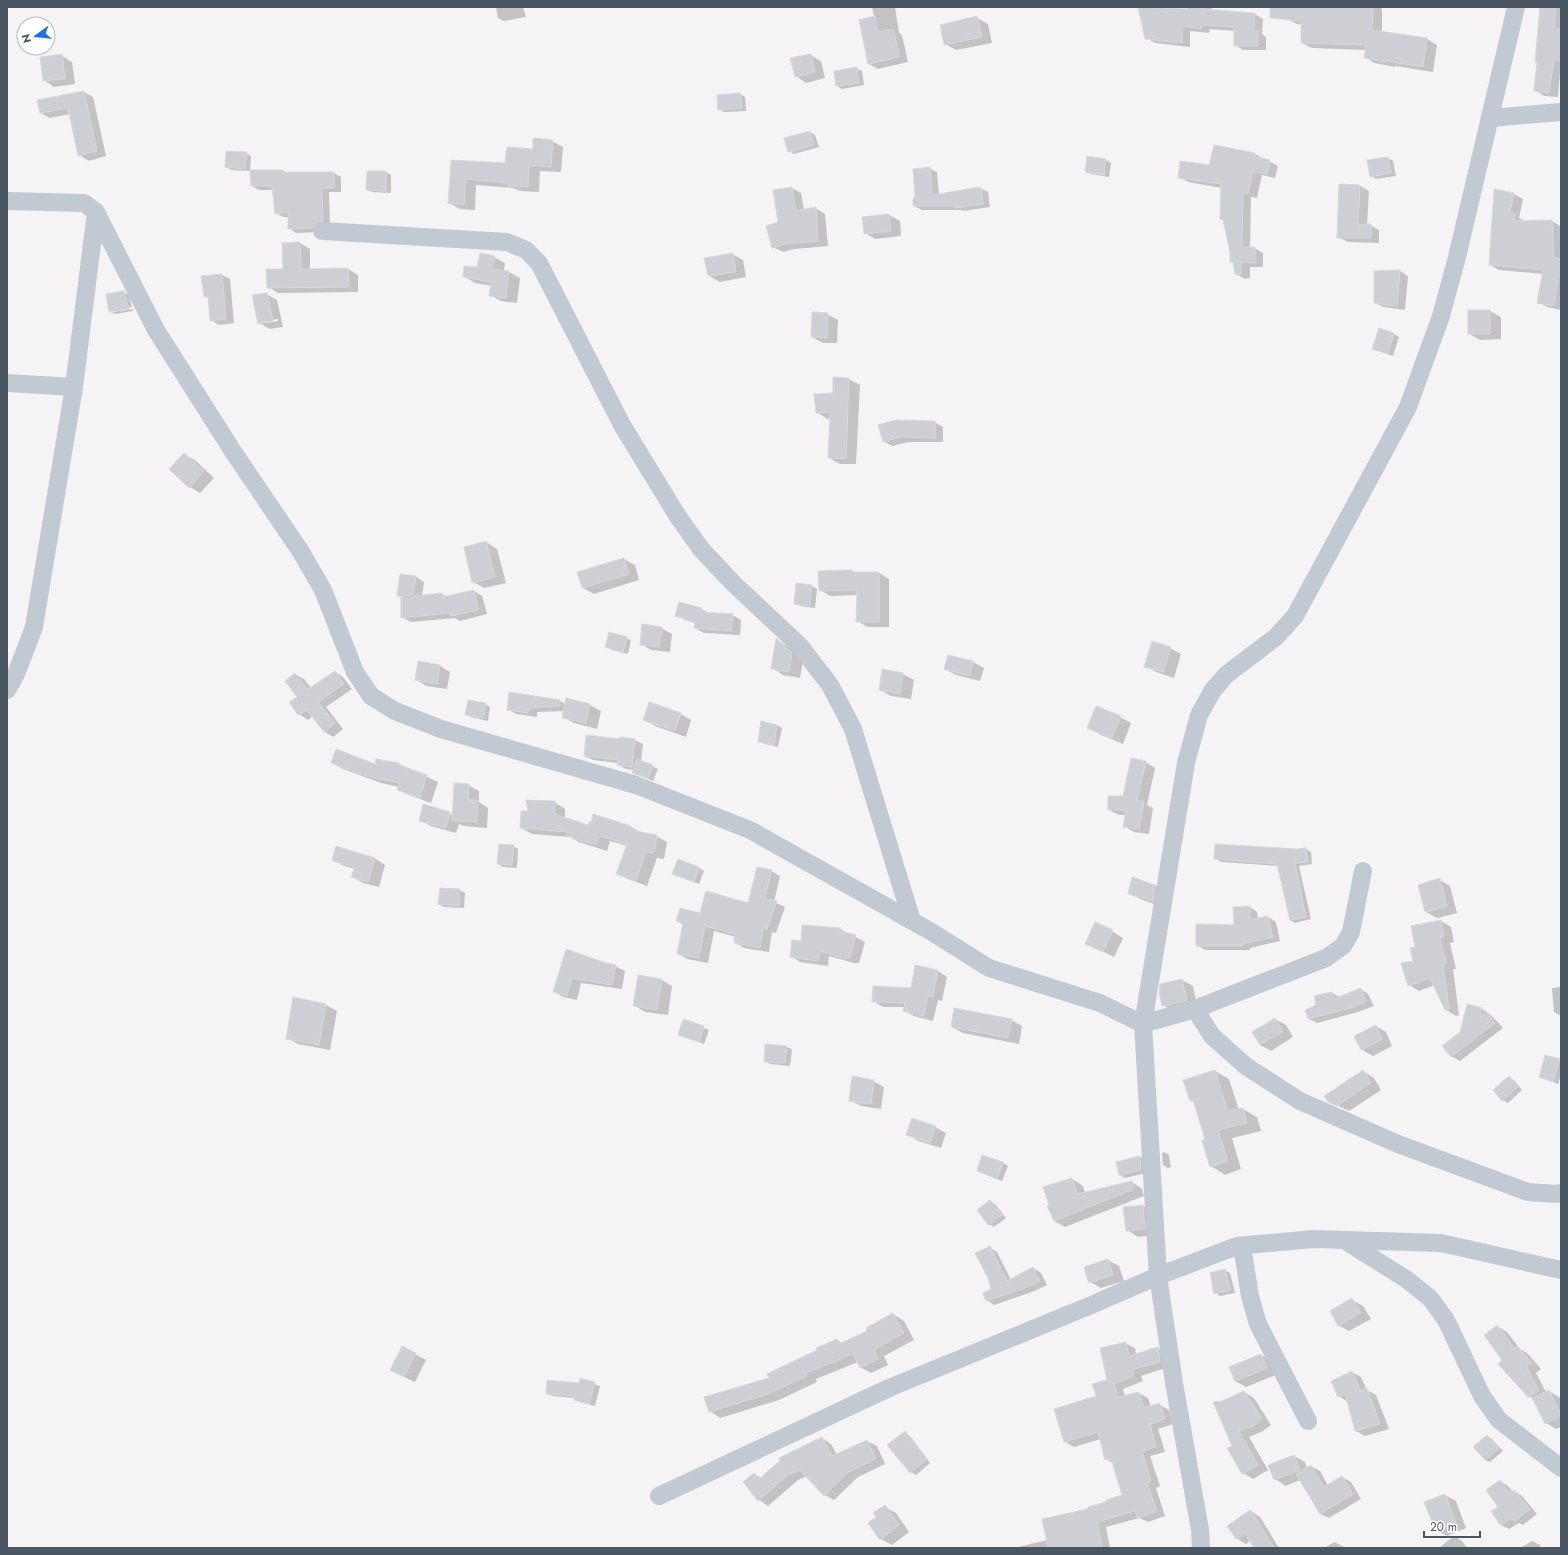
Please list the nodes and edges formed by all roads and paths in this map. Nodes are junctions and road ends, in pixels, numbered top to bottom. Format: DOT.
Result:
graph roads {
  1 [pos="1516,7"];
  2 [pos="1561,112"];
  3 [pos="1490,118"];
  4 [pos="7,201"];
  5 [pos="96,212"];
  6 [pos="322,231"];
  7 [pos="7,383"];
  8 [pos="74,387"];
  9 [pos="7,690"];
  10 [pos="1363,871"];
  11 [pos="912,921"];
  12 [pos="1195,1009"];
  13 [pos="1143,1024"];
  14 [pos="1561,1193"];
  15 [pos="1344,1240"];
  16 [pos="1242,1246"];
  17 [pos="1561,1270"];
  18 [pos="1158,1276"];
  19 [pos="1308,1421"];
  20 [pos="1561,1468"];
  21 [pos="659,1496"];
  22 [pos="1201,1548"];
  1 -- 3 [label="street"];
  2 -- 3 [label="street"];
  3 -- 13 [label="street"];
  4 -- 5 [label="street"];
  5 -- 8 [label="street"];
  5 -- 11 [label="street"];
  6 -- 11 [label="street"];
  7 -- 8 [label="street"];
  8 -- 9 [label="street"];
  10 -- 12 [label="street"];
  11 -- 13 [label="street"];
  12 -- 13 [label="street"];
  12 -- 14 [label="street"];
  13 -- 18 [label="street"];
  15 -- 16 [label="street"];
  15 -- 17 [label="street"];
  15 -- 20 [label="street"];
  16 -- 18 [label="street"];
  16 -- 19 [label="street"];
  18 -- 21 [label="street"];
  18 -- 22 [label="street"];
}
